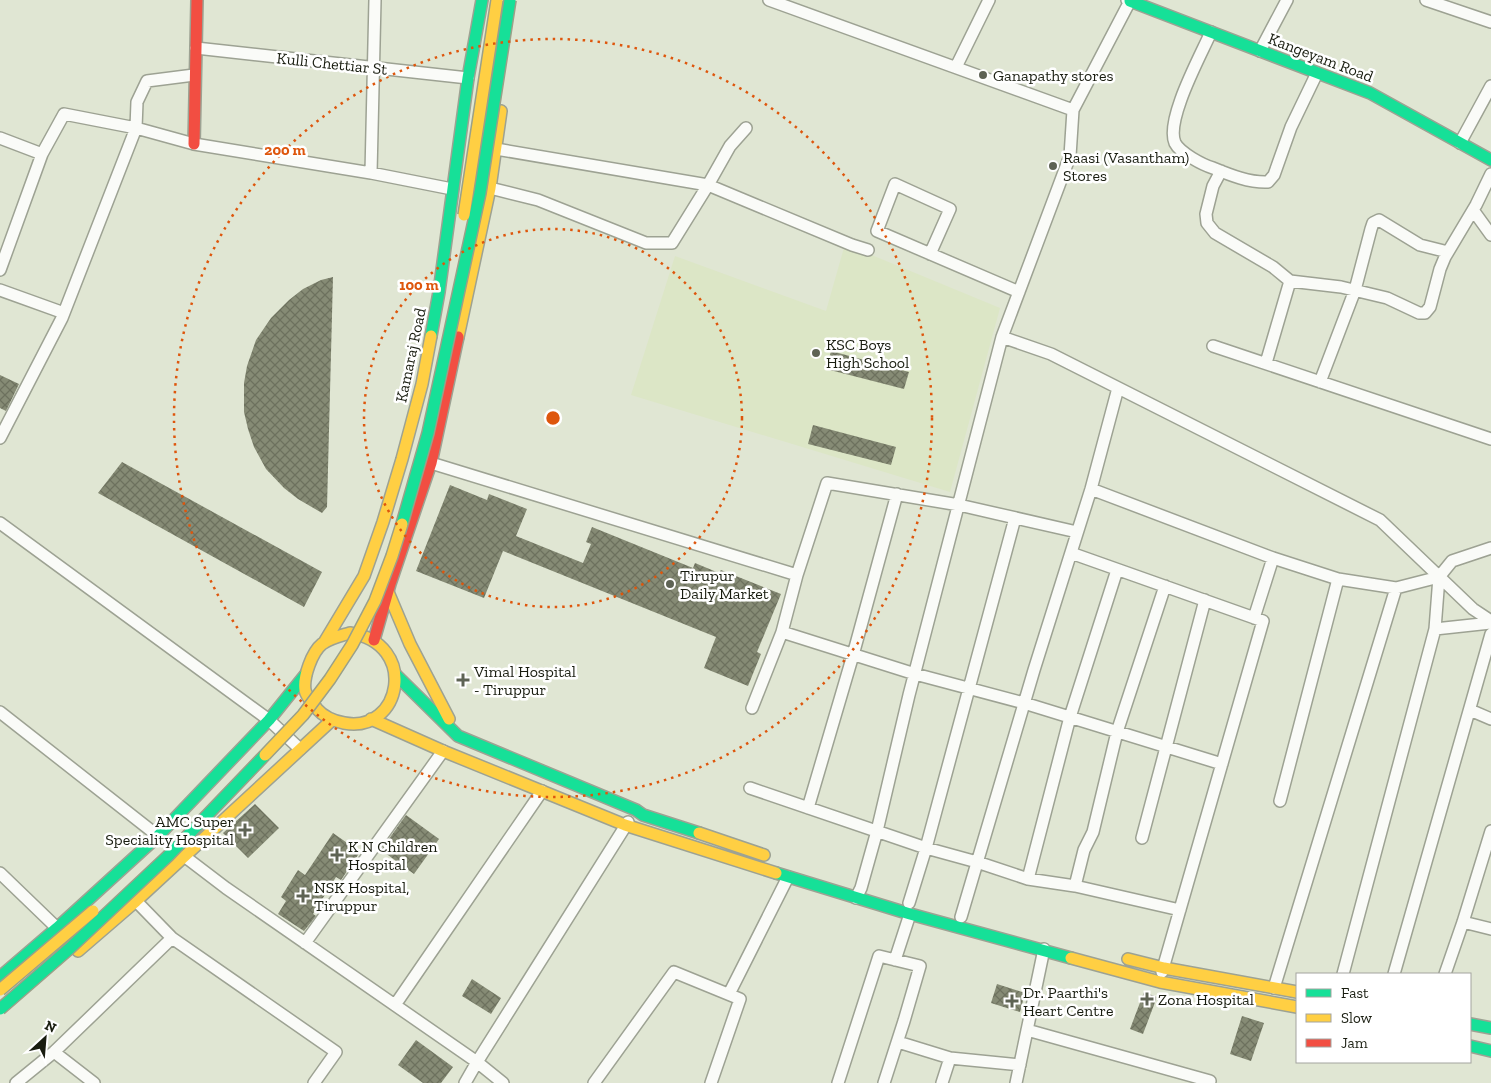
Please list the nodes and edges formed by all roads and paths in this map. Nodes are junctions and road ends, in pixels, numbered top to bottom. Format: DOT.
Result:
graph roads {
  1 [pos="197,0"];
  2 [pos="375,0"];
  3 [pos="482,0"];
  4 [pos="497,0"];
  5 [pos="510,0"];
  6 [pos="516,0"];
  7 [pos="769,0"];
  8 [pos="989,0"];
  9 [pos="1129,0"];
  10 [pos="1287,0"];
  11 [pos="1426,0"];
  12 [pos="1491,22"];
  13 [pos="1211,32"];
  14 [pos="196,48"];
  15 [pos="1260,51"];
  16 [pos="373,68"];
  17 [pos="956,68"];
  18 [pos="1317,73"];
  19 [pos="194,75"];
  20 [pos="468,78"];
  21 [pos="1491,86"];
  22 [pos="1073,110"];
  23 [pos="136,128"];
  24 [pos="746,128"];
  25 [pos="0,138"];
  26 [pos="1460,143"];
  27 [pos="194,144"];
  28 [pos="496,150"];
  29 [pos="42,154"];
  30 [pos="1491,160"];
  31 [pos="1221,171"];
  32 [pos="372,173"];
  33 [pos="1491,174"];
  34 [pos="708,185"];
  35 [pos="490,188"];
  36 [pos="452,189"];
  37 [pos="1473,210"];
  38 [pos="1491,234"];
  39 [pos="868,250"];
  40 [pos="1448,252"];
  41 [pos="930,254"];
  42 [pos="0,270"];
  43 [pos="1290,281"];
  44 [pos="0,290"];
  45 [pos="1355,290"];
  46 [pos="1019,292"];
  47 [pos="64,313"];
  48 [pos="1002,337"];
  49 [pos="1213,346"];
  50 [pos="1266,364"];
  51 [pos="1320,382"];
  52 [pos="1118,388"];
  53 [pos="0,438"];
  54 [pos="1491,439"];
  55 [pos="431,462"];
  56 [pos="1091,489"];
  57 [pos="896,494"];
  58 [pos="959,505"];
  59 [pos="1015,518"];
  60 [pos="0,523"];
  61 [pos="1077,532"];
  62 [pos="1491,548"];
  63 [pos="1071,553"];
  64 [pos="1273,558"];
  65 [pos="1117,570"];
  66 [pos="797,574"];
  67 [pos="364,576"];
  68 [pos="1439,577"];
  69 [pos="1338,579"];
  70 [pos="1165,586"];
  71 [pos="1396,588"];
  72 [pos="388,592"];
  73 [pos="1205,600"];
  74 [pos="1254,618"];
  75 [pos="1491,622"];
  76 [pos="1435,629"];
  77 [pos="782,632"];
  78 [pos="1491,634"];
  79 [pos="374,640"];
  80 [pos="325,641"];
  81 [pos="853,655"];
  82 [pos="306,674"];
  83 [pos="915,674"];
  84 [pos="396,675"];
  85 [pos="969,689"];
  86 [pos="1024,703"];
  87 [pos="752,708"];
  88 [pos="1470,710"];
  89 [pos="0,712"];
  90 [pos="1070,717"];
  91 [pos="371,719"];
  92 [pos="1491,719"];
  93 [pos="269,720"];
  94 [pos="332,720"];
  95 [pos="1117,732"];
  96 [pos="458,736"];
  97 [pos="1165,746"];
  98 [pos="300,749"];
  99 [pos="443,751"];
  100 [pos="1222,764"];
  101 [pos="750,788"];
  102 [pos="542,792"];
  103 [pos="1280,801"];
  104 [pos="808,808"];
  105 [pos="636,810"];
  106 [pos="625,825"];
  107 [pos="1491,831"];
  108 [pos="877,832"];
  109 [pos="158,836"];
  110 [pos="1142,838"];
  111 [pos="926,848"];
  112 [pos="184,856"];
  113 [pos="775,859"];
  114 [pos="977,862"];
  115 [pos="0,873"];
  116 [pos="788,877"];
  117 [pos="827,877"];
  118 [pos="1028,879"];
  119 [pos="1075,886"];
  120 [pos="859,893"];
  121 [pos="136,901"];
  122 [pos="910,909"];
  123 [pos="1180,910"];
  124 [pos="961,917"];
  125 [pos="1463,922"];
  126 [pos="998,926"];
  127 [pos="56,928"];
  128 [pos="1491,929"];
  129 [pos="172,938"];
  130 [pos="305,943"];
  131 [pos="1047,943"];
  132 [pos="1118,957"];
  133 [pos="895,960"];
  134 [pos="1164,968"];
  135 [pos="1343,973"];
  136 [pos="1394,973"];
  137 [pos="1445,973"];
  138 [pos="0,977"];
  139 [pos="1160,982"];
  140 [pos="1274,988"];
  141 [pos="0,990"];
  142 [pos="1296,992"];
  143 [pos="729,994"];
  144 [pos="395,1005"];
  145 [pos="1296,1007"];
  146 [pos="0,1009"];
  147 [pos="1491,1015"];
  148 [pos="0,1020"];
  149 [pos="1471,1024"];
  150 [pos="1489,1028"];
  151 [pos="1027,1030"];
  152 [pos="898,1042"];
  153 [pos="1471,1046"];
  154 [pos="1491,1051"];
  155 [pos="54,1052"];
  156 [pos="950,1058"];
  157 [pos="477,1062"];
  158 [pos="1020,1065"];
  159 [pos="16,1083"];
  160 [pos="94,1083"];
  161 [pos="314,1083"];
  162 [pos="465,1083"];
  163 [pos="503,1083"];
  164 [pos="594,1083"];
  165 [pos="711,1083"];
  166 [pos="838,1083"];
  167 [pos="884,1083"];
  168 [pos="942,1083"];
  169 [pos="1016,1083"];
  170 [pos="1210,1083"];
  1 -- 14 [label="main road"];
  2 -- 16 [label="street"];
  3 -- 20 [label="main road, Kamaraj Road"];
  4 -- 141 [label="main road, bridge"];
  5 -- 146 [label="main road, bridge"];
  6 -- 28 [label="main road"];
  7 -- 17 [label="street"];
  8 -- 17 [label="street"];
  9 -- 13 [label="main road, Kangeyam Road"];
  9 -- 22 [label="street"];
  10 -- 15 [label="street"];
  11 -- 12 [label="street"];
  13 -- 15 [label="main road, Kangeyam Road"];
  13 -- 31 [label="street"];
  14 -- 16 [label="street, Kulli Chettiar St"];
  14 -- 19 [label="main road"];
  15 -- 18 [label="main road, Kangeyam Road"];
  16 -- 20 [label="street, Kulli Chettiar St"];
  16 -- 32 [label="street"];
  17 -- 22 [label="street"];
  18 -- 26 [label="main road, Kangeyam Road"];
  18 -- 31 [label="street"];
  19 -- 23 [label="street"];
  19 -- 27 [label="main road"];
  20 -- 36 [label="main road, Kamaraj Road"];
  21 -- 26 [label="street"];
  22 -- 46 [label="street"];
  23 -- 27 [label="street"];
  23 -- 29 [label="street"];
  23 -- 47 [label="street"];
  24 -- 34 [label="street"];
  25 -- 29 [label="street"];
  26 -- 30 [label="main road, Kangeyam Road"];
  27 -- 32 [label="street"];
  28 -- 34 [label="street"];
  28 -- 35 [label="main road"];
  29 -- 42 [label="street"];
  31 -- 43 [label="street"];
  32 -- 36 [label="street"];
  33 -- 37 [label="street"];
  34 -- 35 [label="street"];
  34 -- 39 [label="street"];
  35 -- 55 [label="main road"];
  36 -- 67 [label="main road, Kamaraj Road"];
  37 -- 38 [label="street"];
  37 -- 40 [label="street"];
  40 -- 45 [label="street"];
  40 -- 45 [label="street"];
  41 -- 41 [label="street"];
  41 -- 46 [label="street"];
  43 -- 45 [label="street"];
  43 -- 50 [label="street"];
  44 -- 47 [label="street"];
  45 -- 51 [label="street"];
  46 -- 48 [label="street"];
  47 -- 53 [label="street"];
  48 -- 52 [label="street"];
  48 -- 58 [label="street"];
  49 -- 50 [label="street"];
  50 -- 51 [label="street"];
  51 -- 54 [label="street"];
  52 -- 56 [label="street"];
  52 -- 68 [label="street"];
  55 -- 66 [label="street"];
  55 -- 72 [label="main road"];
  56 -- 61 [label="street"];
  56 -- 64 [label="street"];
  57 -- 58 [label="street"];
  57 -- 66 [label="street"];
  57 -- 81 [label="street"];
  58 -- 59 [label="street"];
  58 -- 83 [label="street"];
  59 -- 61 [label="street"];
  59 -- 85 [label="street"];
  60 -- 93 [label="street"];
  61 -- 63 [label="street"];
  62 -- 68 [label="street"];
  63 -- 65 [label="street"];
  63 -- 86 [label="street"];
  64 -- 69 [label="street"];
  64 -- 74 [label="street"];
  65 -- 70 [label="street"];
  65 -- 90 [label="street"];
  66 -- 77 [label="street"];
  67 -- 72 [label="main road"];
  67 -- 80 [label="main road, Kamaraj Road"];
  68 -- 71 [label="street"];
  68 -- 75 [label="street"];
  68 -- 76 [label="street"];
  69 -- 71 [label="street"];
  69 -- 103 [label="street"];
  70 -- 73 [label="street"];
  70 -- 95 [label="street"];
  71 -- 140 [label="street"];
  72 -- 79 [label="main road"];
  72 -- 96 [label="main road"];
  73 -- 74 [label="street"];
  73 -- 97 [label="street"];
  74 -- 100 [label="street"];
  75 -- 76 [label="street"];
  76 -- 135 [label="street"];
  77 -- 81 [label="street"];
  77 -- 87 [label="street"];
  78 -- 88 [label="street"];
  79 -- 80 [label="main road"];
  79 -- 84 [label="main road"];
  80 -- 82 [label="main road"];
  81 -- 83 [label="street"];
  81 -- 104 [label="street"];
  82 -- 93 [label="main road"];
  82 -- 94 [label="main road"];
  83 -- 85 [label="street"];
  83 -- 108 [label="street"];
  84 -- 91 [label="main road"];
  84 -- 96 [label="main road"];
  85 -- 86 [label="street"];
  85 -- 111 [label="street"];
  86 -- 90 [label="street"];
  86 -- 114 [label="street"];
  88 -- 92 [label="street"];
  88 -- 136 [label="street"];
  89 -- 109 [label="street"];
  90 -- 95 [label="street"];
  90 -- 118 [label="street"];
  91 -- 94 [label="main road"];
  91 -- 99 [label="main road"];
  93 -- 98 [label="street"];
  93 -- 109 [label="main road"];
  94 -- 98 [label="main road"];
  95 -- 97 [label="street"];
  95 -- 119 [label="street"];
  96 -- 105 [label="main road"];
  97 -- 100 [label="street"];
  97 -- 110 [label="street"];
  98 -- 112 [label="main road"];
  99 -- 102 [label="main road"];
  99 -- 130 [label="street"];
  100 -- 123 [label="street"];
  101 -- 104 [label="street"];
  102 -- 106 [label="main road"];
  102 -- 144 [label="street"];
  104 -- 108 [label="street"];
  105 -- 106 [label="street"];
  105 -- 113 [label="main road"];
  106 -- 116 [label="main road"];
  106 -- 157 [label="street"];
  107 -- 125 [label="street"];
  108 -- 111 [label="street"];
  108 -- 120 [label="street"];
  109 -- 127 [label="main road"];
  111 -- 114 [label="street"];
  111 -- 122 [label="street"];
  112 -- 121 [label="main road"];
  112 -- 130 [label="street"];
  114 -- 118 [label="street"];
  114 -- 124 [label="street"];
  115 -- 127 [label="street"];
  116 -- 120 [label="main road"];
  116 -- 143 [label="street"];
  117 -- 120 [label="main road"];
  118 -- 119 [label="street"];
  119 -- 123 [label="street"];
  120 -- 122 [label="main road"];
  121 -- 129 [label="street"];
  121 -- 148 [label="main road"];
  122 -- 124 [label="main road"];
  122 -- 131 [label="main road"];
  122 -- 133 [label="street"];
  123 -- 134 [label="street"];
  124 -- 126 [label="main road"];
  125 -- 128 [label="street"];
  125 -- 137 [label="street"];
  127 -- 138 [label="main road"];
  129 -- 155 [label="street"];
  129 -- 161 [label="street"];
  130 -- 144 [label="street"];
  131 -- 139 [label="main road"];
  131 -- 151 [label="street"];
  132 -- 134 [label="main road"];
  133 -- 152 [label="street"];
  133 -- 166 [label="street"];
  134 -- 139 [label="street"];
  134 -- 140 [label="main road"];
  139 -- 145 [label="main road"];
  140 -- 142 [label="main road"];
  143 -- 164 [label="street"];
  143 -- 165 [label="street"];
  144 -- 157 [label="street"];
  147 -- 150 [label="street"];
  149 -- 150 [label="main road"];
  151 -- 158 [label="street"];
  151 -- 170 [label="street"];
  152 -- 156 [label="street"];
  152 -- 167 [label="street"];
  153 -- 154 [label="main road"];
  155 -- 159 [label="street"];
  155 -- 160 [label="street"];
  156 -- 158 [label="street"];
  156 -- 168 [label="street"];
  157 -- 162 [label="street"];
  157 -- 163 [label="street"];
  158 -- 169 [label="street"];
}
